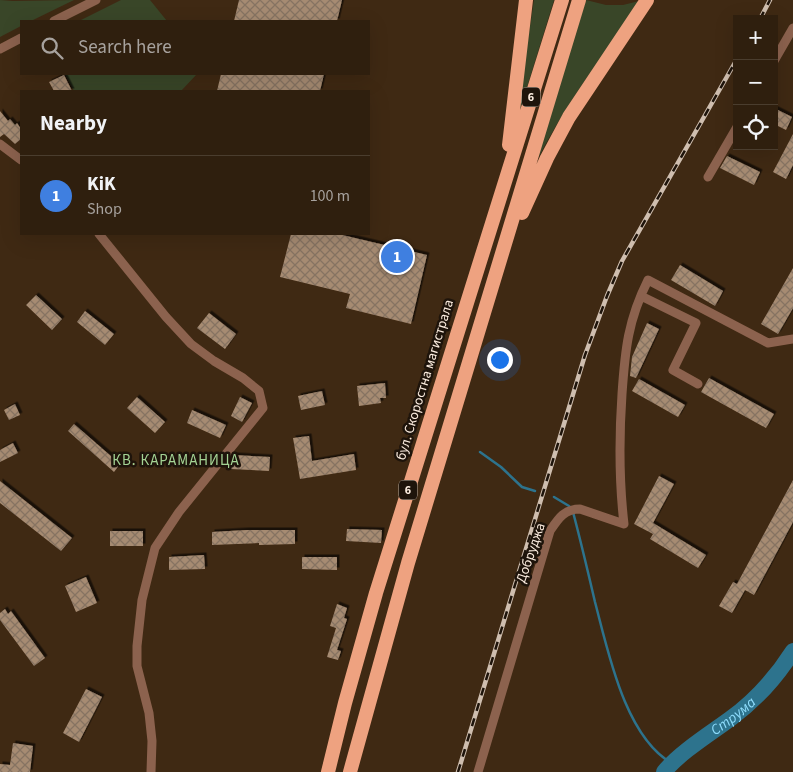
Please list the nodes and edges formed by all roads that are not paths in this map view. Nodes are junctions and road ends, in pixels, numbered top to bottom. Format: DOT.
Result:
graph roads {
  1 [pos="96,0"];
  2 [pos="526,0"];
  3 [pos="562,0"];
  4 [pos="579,0"];
  5 [pos="647,0"];
  6 [pos="56,20"];
  7 [pos="793,28"];
  8 [pos="20,39"];
  9 [pos="0,49"];
  10 [pos="775,60"];
  11 [pos="733,133"];
  12 [pos="0,144"];
  13 [pos="20,159"];
  14 [pos="708,177"];
  15 [pos="506,178"];
  16 [pos="99,235"];
  17 [pos="496,268"];
  18 [pos="640,296"];
  19 [pos="793,338"];
  20 [pos="698,384"];
  21 [pos="151,772"];
  22 [pos="328,772"];
  23 [pos="350,772"];
  24 [pos="478,772"];
  1 -- 6 [label="street"];
  2 -- 15 [label="highway"];
  3 -- 15 [label="highway, бул. Скоростна магистрала / 6"];
  4 -- 17 [label="highway, 6"];
  5 -- 17 [label="highway"];
  7 -- 10 [label="street"];
  8 -- 9 [label="street"];
  11 -- 14 [label="street"];
  12 -- 13 [label="street"];
  15 -- 22 [label="highway, бул. Скоростна магистрала / 6"];
  16 -- 21 [label="street"];
  17 -- 23 [label="highway, 6"];
  18 -- 19 [label="street"];
  18 -- 20 [label="street"];
  18 -- 24 [label="street, Добруджа"];
}
